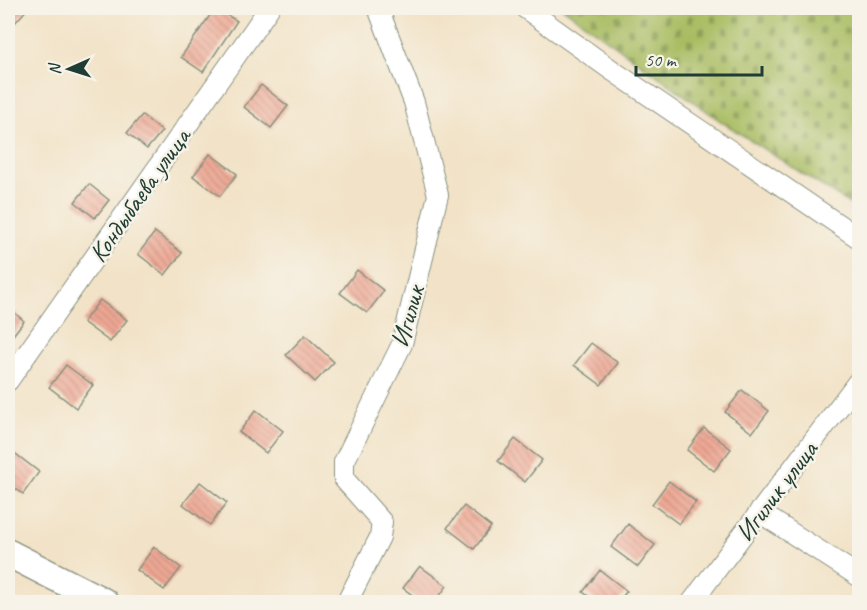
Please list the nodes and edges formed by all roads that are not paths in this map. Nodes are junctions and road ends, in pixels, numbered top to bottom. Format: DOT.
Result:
graph roads {
  1 [pos="269,8"];
  2 [pos="378,8"];
  3 [pos="525,8"];
  4 [pos="860,239"];
  5 [pos="860,379"];
  6 [pos="8,381"];
  7 [pos="759,513"];
  8 [pos="8,553"];
  9 [pos="860,577"];
  10 [pos="89,600"];
  11 [pos="346,603"];
  12 [pos="692,603"];
  1 -- 6 [label="street, Кондыбаева улица"];
  2 -- 11 [label="street, Игилик"];
  3 -- 4 [label="street"];
  5 -- 7 [label="street, Игилик улица"];
  7 -- 9 [label="street"];
  7 -- 12 [label="street, Игилик улица"];
  8 -- 10 [label="street"];
}
